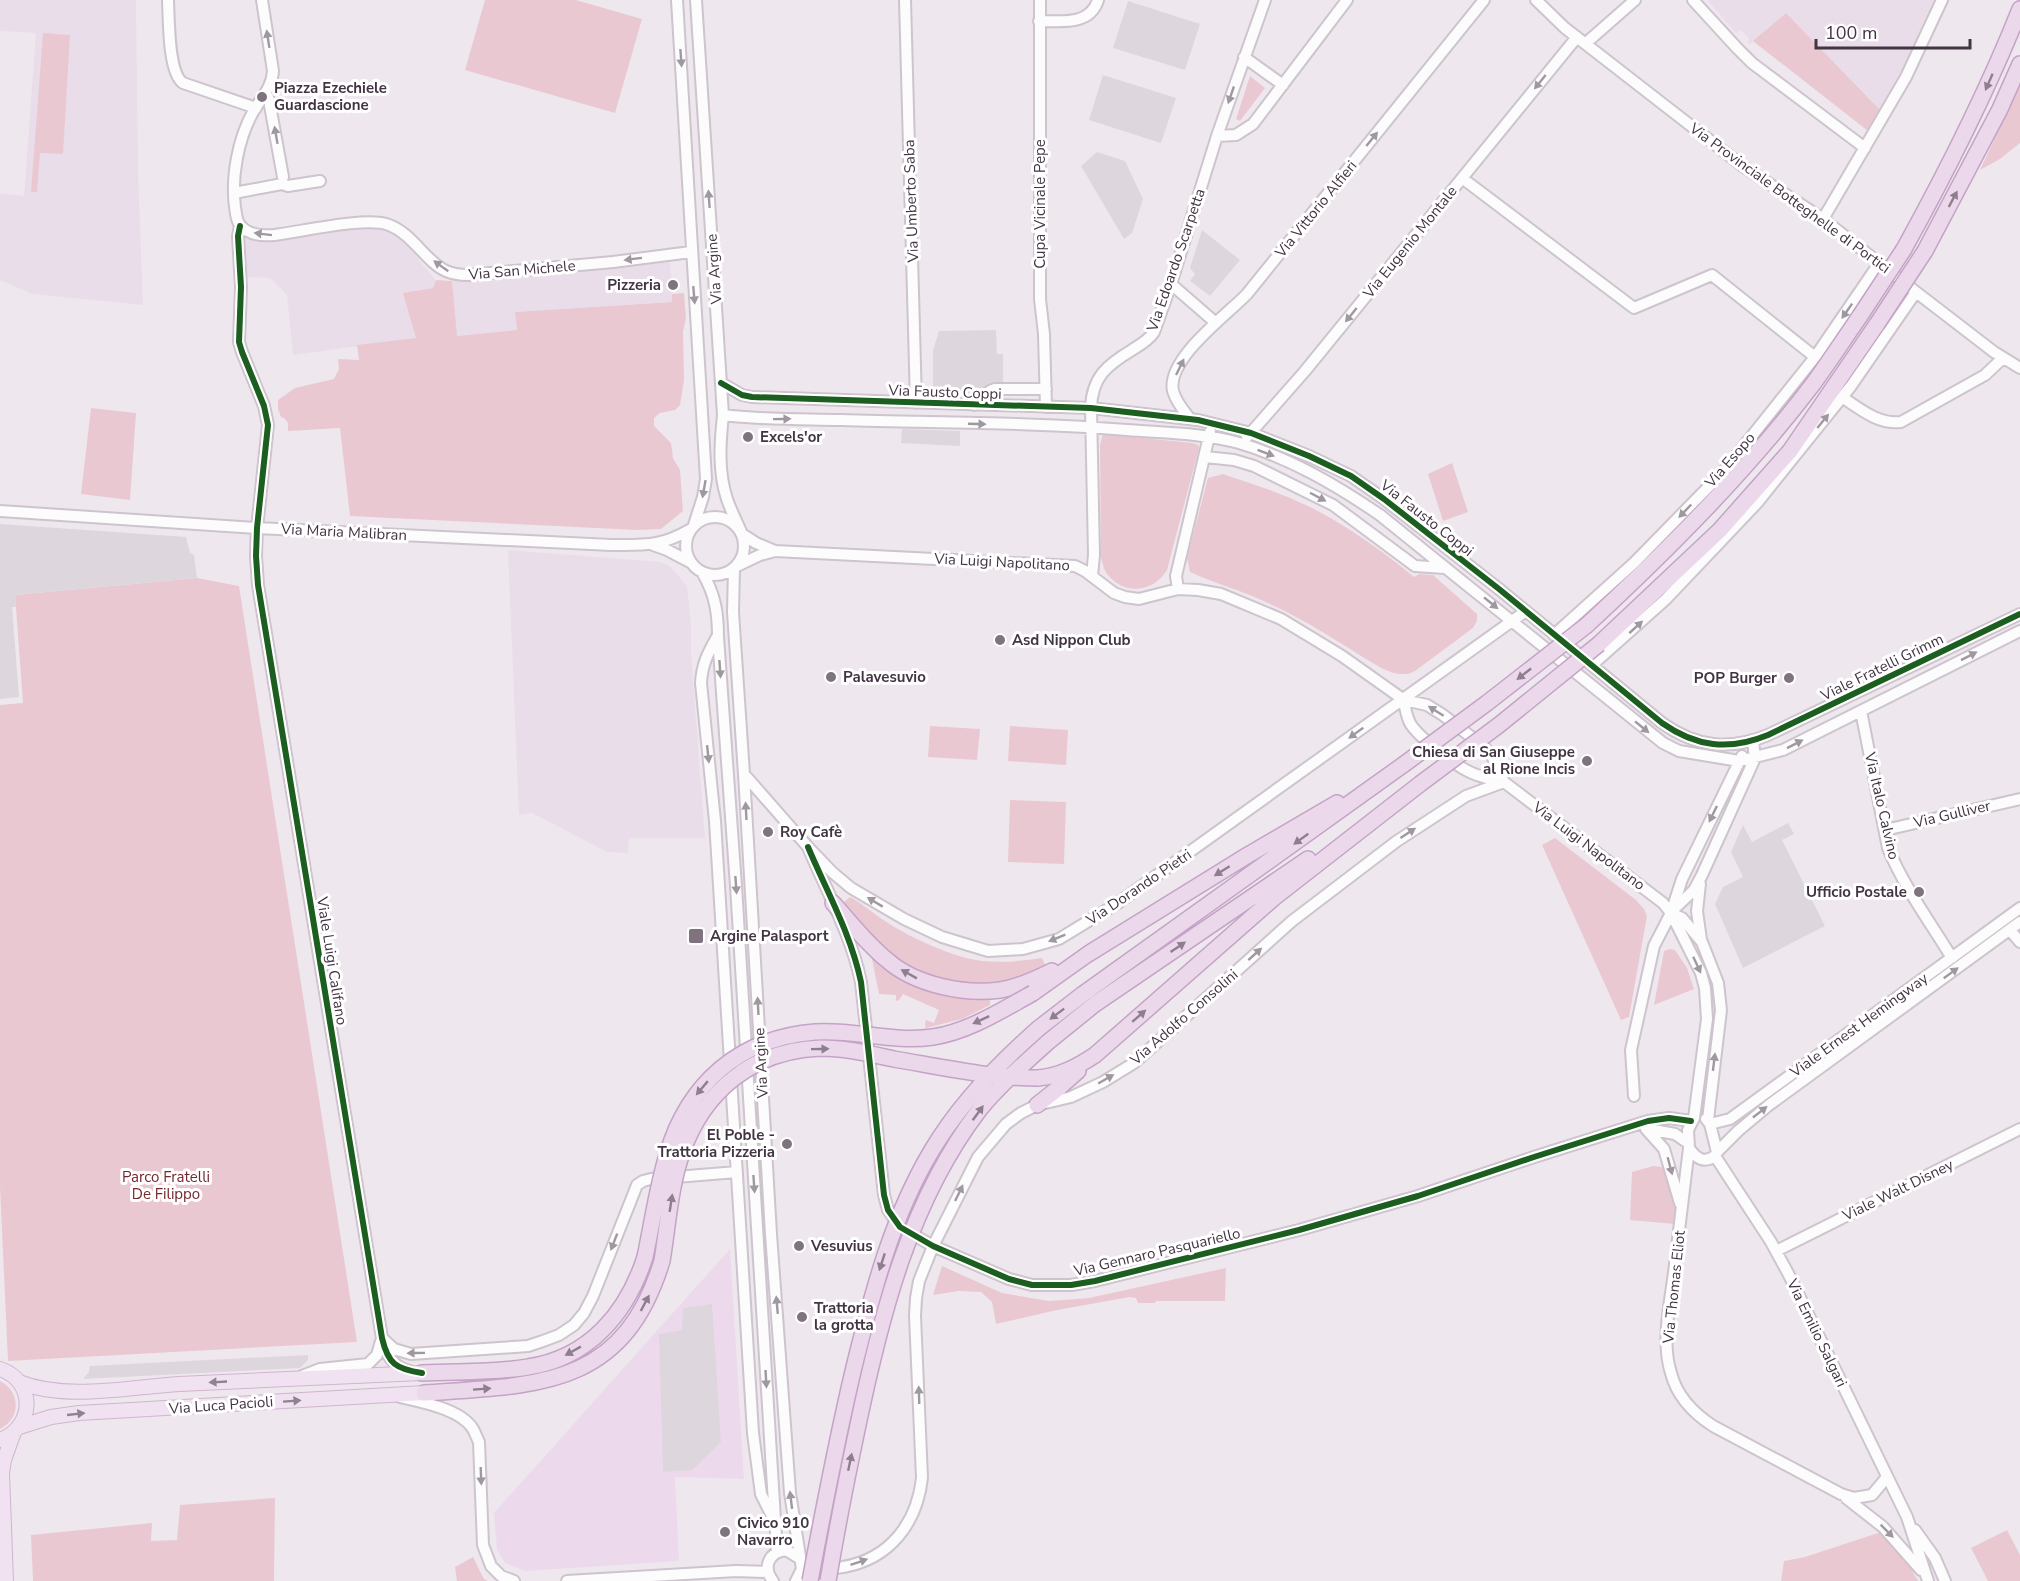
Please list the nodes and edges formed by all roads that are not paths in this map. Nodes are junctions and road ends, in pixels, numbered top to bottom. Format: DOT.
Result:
graph roads {
  1 [pos="168,0"];
  2 [pos="262,0"];
  3 [pos="677,0"];
  4 [pos="696,0"];
  5 [pos="905,0"];
  6 [pos="1040,0"];
  7 [pos="1098,0"];
  8 [pos="1264,0"];
  9 [pos="1347,0"];
  10 [pos="1484,0"];
  11 [pos="1536,0"];
  12 [pos="1635,0"];
  13 [pos="1693,0"];
  14 [pos="1942,0"];
  15 [pos="2020,9"];
  16 [pos="1039,21"];
  17 [pos="1581,40"];
  18 [pos="1244,57"];
  19 [pos="2020,64"];
  20 [pos="1283,85"];
  21 [pos="266,93"];
  22 [pos="254,110"];
  23 [pos="1217,136"];
  24 [pos="1864,148"];
  25 [pos="283,177"];
  26 [pos="1462,178"];
  27 [pos="320,181"];
  28 [pos="234,193"];
  29 [pos="1823,219"];
  30 [pos="240,226"];
  31 [pos="691,252"];
  32 [pos="1880,262"];
  33 [pos="1171,284"];
  34 [pos="1916,292"];
  35 [pos="1216,322"];
  36 [pos="1815,357"];
  37 [pos="2003,358"];
  38 [pos="2020,368"];
  39 [pos="721,383"];
  40 [pos="1046,389"];
  41 [pos="1842,398"];
  42 [pos="916,403"];
  43 [pos="974,405"];
  44 [pos="1046,407"];
  45 [pos="1091,408"];
  46 [pos="723,415"];
  47 [pos="1190,419"];
  48 [pos="1212,423"];
  49 [pos="1092,427"];
  50 [pos="1251,433"];
  51 [pos="1209,437"];
  52 [pos="1239,443"];
  53 [pos="1205,458"];
  54 [pos="0,510"];
  55 [pos="692,527"];
  56 [pos="257,528"];
  57 [pos="742,534"];
  58 [pos="653,545"];
  59 [pos="775,551"];
  60 [pos="690,562"];
  61 [pos="735,568"];
  62 [pos="1445,568"];
  63 [pos="702,572"];
  64 [pos="1092,576"];
  65 [pos="1178,589"];
  66 [pos="1526,611"];
  67 [pos="2020,614"];
  68 [pos="1512,621"];
  69 [pos="2020,631"];
  70 [pos="1554,635"];
  71 [pos="718,637"];
  72 [pos="1592,665"];
  73 [pos="1404,700"];
  74 [pos="1861,711"];
  75 [pos="1753,741"];
  76 [pos="1755,758"];
  77 [pos="1739,761"];
  78 [pos="744,774"];
  79 [pos="1382,780"];
  80 [pos="1504,782"];
  81 [pos="1420,784"];
  82 [pos="2020,799"];
  83 [pos="1885,830"];
  84 [pos="808,847"];
  85 [pos="1702,875"];
  86 [pos="833,903"];
  87 [pos="2020,908"];
  88 [pos="1671,912"];
  89 [pos="2020,922"];
  90 [pos="2010,930"];
  91 [pos="1702,942"];
  92 [pos="2020,942"];
  93 [pos="1088,954"];
  94 [pos="1952,958"];
  95 [pos="1095,1055"];
  96 [pos="1634,1096"];
  97 [pos="1036,1105"];
  98 [pos="1692,1119"];
  99 [pos="1709,1122"];
  100 [pos="1630,1126"];
  101 [pos="1646,1129"];
  102 [pos="2020,1129"];
  103 [pos="1689,1146"];
  104 [pos="1716,1154"];
  105 [pos="1698,1159"];
  106 [pos="1687,1166"];
  107 [pos="737,1172"];
  108 [pos="1682,1209"];
  109 [pos="933,1245"];
  110 [pos="1776,1251"];
  111 [pos="382,1338"];
  112 [pos="1,1367"];
  113 [pos="422,1373"];
  114 [pos="298,1378"];
  115 [pos="20,1382"];
  116 [pos="424,1393"];
  117 [pos="388,1395"];
  118 [pos="17,1429"];
  119 [pos="0,1440"];
  120 [pos="1887,1477"];
  121 [pos="1841,1494"];
  122 [pos="1907,1518"];
  123 [pos="775,1524"];
  124 [pos="777,1552"];
  125 [pos="799,1558"];
  126 [pos="806,1575"];
  127 [pos="770,1578"];
  128 [pos="1928,1579"];
  129 [pos="6,1581"];
  130 [pos="514,1581"];
  131 [pos="567,1581"];
  132 [pos="796,1581"];
  133 [pos="828,1581"];
  134 [pos="1945,1581"];
  1 -- 22 [label="street"];
  21 -- 2 [label="street, one-way"];
  3 -- 31 [label="street, Via Argine, one-way"];
  39 -- 4 [label="street, Via Argine, one-way"];
  5 -- 42 [label="street, Via Umberto Saba"];
  6 -- 16 [label="street, Cupa Vicinale Pepe"];
  7 -- 16 [label="street"];
  8 -- 18 [label="street, Via Edoardo Scarpetta"];
  9 -- 20 [label="street"];
  35 -- 10 [label="street, Via Vittorio Alfieri, one-way"];
  11 -- 17 [label="street, Via Provinciale Botteghelle di Portici"];
  12 -- 17 [label="street, Via Eugenio Montale"];
  13 -- 24 [label="street"];
  14 -- 24 [label="street"];
  15 -- 79 [label="highway, one-way, bridge"];
  16 -- 40 [label="street, Cupa Vicinale Pepe"];
  17 -- 26 [label="street, Via Eugenio Montale, one-way"];
  17 -- 29 [label="street, Via Provinciale Botteghelle di Portici"];
  18 -- 20 [label="street"];
  18 -- 23 [label="street, Via Edoardo Scarpetta, one-way"];
  81 -- 19 [label="highway, one-way, bridge"];
  20 -- 23 [label="street"];
  21 -- 22 [label="street"];
  25 -- 21 [label="street, one-way"];
  22 -- 28 [label="street"];
  23 -- 33 [label="street, Via Edoardo Scarpetta"];
  24 -- 29 [label="street"];
  26 -- 36 [label="street"];
  26 -- 50 [label="street, Via Eugenio Montale, one-way"];
  27 -- 28 [label="street"];
  28 -- 30 [label="street"];
  29 -- 32 [label="street, Via Provinciale Botteghelle di Portici"];
  31 -- 30 [label="street, Via San Michele, one-way"];
  30 -- 56 [label="street, Viale Luigi Califano"];
  31 -- 55 [label="street, Via Argine, one-way"];
  32 -- 34 [label="street, Via Provinciale Botteghelle di Portici"];
  32 -- 36 [label="street, Via Esopo, one-way"];
  33 -- 35 [label="street"];
  33 -- 45 [label="street, Via Edoardo Scarpetta"];
  34 -- 37 [label="street, Via Provinciale Botteghelle di Portici"];
  34 -- 41 [label="street"];
  47 -- 35 [label="street, Via Vittorio Alfieri, one-way"];
  36 -- 70 [label="street, Via Esopo, one-way"];
  37 -- 38 [label="street, Via Provinciale Botteghelle di Portici"];
  37 -- 41 [label="street"];
  39 -- 42 [label="street, Via Fausto Coppi"];
  39 -- 46 [label="street, Via Argine"];
  40 -- 43 [label="street, Via Fausto Coppi"];
  40 -- 44 [label="street, Cupa Vicinale Pepe"];
  72 -- 41 [label="street, one-way"];
  42 -- 43 [label="street, Via Fausto Coppi"];
  43 -- 44 [label="street, Via Fausto Coppi"];
  44 -- 45 [label="street, Via Fausto Coppi"];
  45 -- 47 [label="street, Via Fausto Coppi"];
  45 -- 49 [label="street, Via Edoardo Scarpetta"];
  46 -- 49 [label="street, Via Fausto Coppi, one-way"];
  46 -- 57 [label="street, Via Argine"];
  47 -- 48 [label="street, Via Fausto Coppi"];
  48 -- 50 [label="street, Via Fausto Coppi"];
  48 -- 51 [label="street"];
  49 -- 51 [label="street, Via Fausto Coppi"];
  49 -- 64 [label="street, Via Edoardo Scarpetta"];
  50 -- 52 [label="street, Via Eugenio Montale"];
  50 -- 66 [label="street, Via Fausto Coppi"];
  51 -- 52 [label="street, Via Fausto Coppi"];
  51 -- 53 [label="street"];
  52 -- 62 [label="street, Via Fausto Coppi, one-way"];
  53 -- 62 [label="street, Via Fausto Coppi, one-way"];
  53 -- 65 [label="street"];
  54 -- 56 [label="street, Via Maria Malibran"];
  55 -- 57 [label="street"];
  55 -- 58 [label="street, Via Maria Malibran"];
  55 -- 60 [label="street"];
  56 -- 58 [label="street, Via Maria Malibran"];
  56 -- 111 [label="street, Viale Luigi Califano"];
  57 -- 59 [label="street, Via Luigi Napolitano"];
  57 -- 61 [label="street"];
  58 -- 60 [label="street, Via Maria Malibran"];
  59 -- 61 [label="street, Via Luigi Napolitano"];
  59 -- 64 [label="street, Via Luigi Napolitano"];
  60 -- 63 [label="street"];
  61 -- 63 [label="street"];
  61 -- 78 [label="street, Via Argine"];
  62 -- 68 [label="street, Via Fausto Coppi, one-way"];
  63 -- 71 [label="street, Via Argine"];
  64 -- 65 [label="street, Via Luigi Napolitano"];
  65 -- 73 [label="street, Via Luigi Napolitano"];
  66 -- 68 [label="street, Via Dorando Pietri"];
  66 -- 70 [label="street, Via Fausto Coppi"];
  67 -- 75 [label="street, Viale Fratelli Grimm"];
  68 -- 73 [label="street, Via Dorando Pietri"];
  68 -- 77 [label="street, Via Fausto Coppi, one-way"];
  74 -- 69 [label="street, Viale Fratelli Grimm, one-way"];
  70 -- 72 [label="street, Via Fausto Coppi"];
  71 -- 107 [label="street, Via Argine, one-way"];
  71 -- 123 [label="street, Via Argine, one-way"];
  72 -- 75 [label="street, Via Fausto Coppi"];
  80 -- 73 [label="street, Via Luigi Napolitano, one-way"];
  73 -- 80 [label="street, Via Luigi Napolitano"];
  73 -- 84 [label="street, Via Dorando Pietri, one-way"];
  76 -- 74 [label="street, Viale Fratelli Grimm, one-way"];
  74 -- 83 [label="street, Via Italo Calvino"];
  75 -- 76 [label="street"];
  75 -- 77 [label="street, Viale Fratelli Grimm"];
  76 -- 77 [label="street, Viale Fratelli Grimm"];
  76 -- 85 [label="street"];
  77 -- 88 [label="street, Viale Fratelli Grimm, one-way"];
  78 -- 84 [label="street, Via Dorando Pietri"];
  125 -- 78 [label="street, Via Argine, one-way"];
  79 -- 93 [label="highway, one-way"];
  79 -- 126 [label="highway, one-way, bridge"];
  80 -- 88 [label="street, Via Luigi Napolitano"];
  97 -- 80 [label="street, Via Adolfo Consolini, one-way"];
  95 -- 81 [label="highway, one-way"];
  133 -- 81 [label="highway, one-way, bridge"];
  82 -- 83 [label="street, Via Gulliver"];
  83 -- 94 [label="street, Via Italo Calvino"];
  84 -- 86 [label="street, Via Gennaro Pasquariello"];
  85 -- 88 [label="street"];
  85 -- 91 [label="street"];
  93 -- 86 [label="highway, one-way"];
  86 -- 109 [label="street, Via Gennaro Pasquariello"];
  87 -- 94 [label="street, Viale Ernest Hemingway"];
  88 -- 91 [label="street"];
  88 -- 96 [label="street"];
  88 -- 98 [label="street, one-way"];
  89 -- 90 [label="street, Viale Ernest Hemingway"];
  90 -- 92 [label="street"];
  104 -- 90 [label="street, Viale Ernest Hemingway, one-way"];
  99 -- 91 [label="street, one-way"];
  93 -- 113 [label="highway, one-way, bridge"];
  94 -- 99 [label="street, Viale Ernest Hemingway"];
  95 -- 97 [label="highway"];
  116 -- 95 [label="highway, one-way, bridge"];
  109 -- 97 [label="street, Via Adolfo Consolini, one-way"];
  98 -- 99 [label="street, Viale Ernest Hemingway"];
  98 -- 100 [label="street, Via Gennaro Pasquariello"];
  98 -- 103 [label="street"];
  99 -- 104 [label="street"];
  100 -- 101 [label="street"];
  100 -- 109 [label="street, Via Gennaro Pasquariello"];
  101 -- 103 [label="street"];
  101 -- 108 [label="street, one-way"];
  102 -- 110 [label="street, Viale Walt Disney"];
  103 -- 105 [label="street"];
  103 -- 106 [label="street, Via Thomas Eliot"];
  104 -- 105 [label="street"];
  104 -- 110 [label="street, Via Emilio Salgari"];
  105 -- 106 [label="street"];
  106 -- 108 [label="street, Via Thomas Eliot"];
  107 -- 111 [label="street, one-way"];
  107 -- 123 [label="street, Via Argine"];
  108 -- 121 [label="street, Via Thomas Eliot"];
  126 -- 109 [label="street, Via Adolfo Consolini, one-way"];
  110 -- 120 [label="street, Via Emilio Salgari"];
  111 -- 113 [label="street, Viale Luigi Califano"];
  111 -- 114 [label="street"];
  112 -- 115 [label="main road"];
  113 -- 114 [label="main road, Via Luca Pacioli"];
  114 -- 115 [label="main road, Via Luca Pacioli, one-way"];
  115 -- 118 [label="main road"];
  116 -- 117 [label="main road, Via Luca Pacioli"];
  118 -- 117 [label="main road, Via Luca Pacioli, one-way"];
  117 -- 130 [label="street, one-way"];
  118 -- 119 [label="main road, Via Luca Pacioli"];
  118 -- 129 [label="main road"];
  120 -- 121 [label="street, Via Thomas Eliot"];
  120 -- 122 [label="street, Via Emilio Salgari"];
  121 -- 128 [label="street, Via Thomas Eliot, one-way"];
  122 -- 128 [label="street, Via Emilio Salgari"];
  122 -- 134 [label="street, Via Emilio Salgari"];
  123 -- 124 [label="street, Via Argine"];
  124 -- 125 [label="street"];
  124 -- 127 [label="street"];
  125 -- 126 [label="street, Via Argine"];
  126 -- 132 [label="street"];
  127 -- 131 [label="street"];
}
